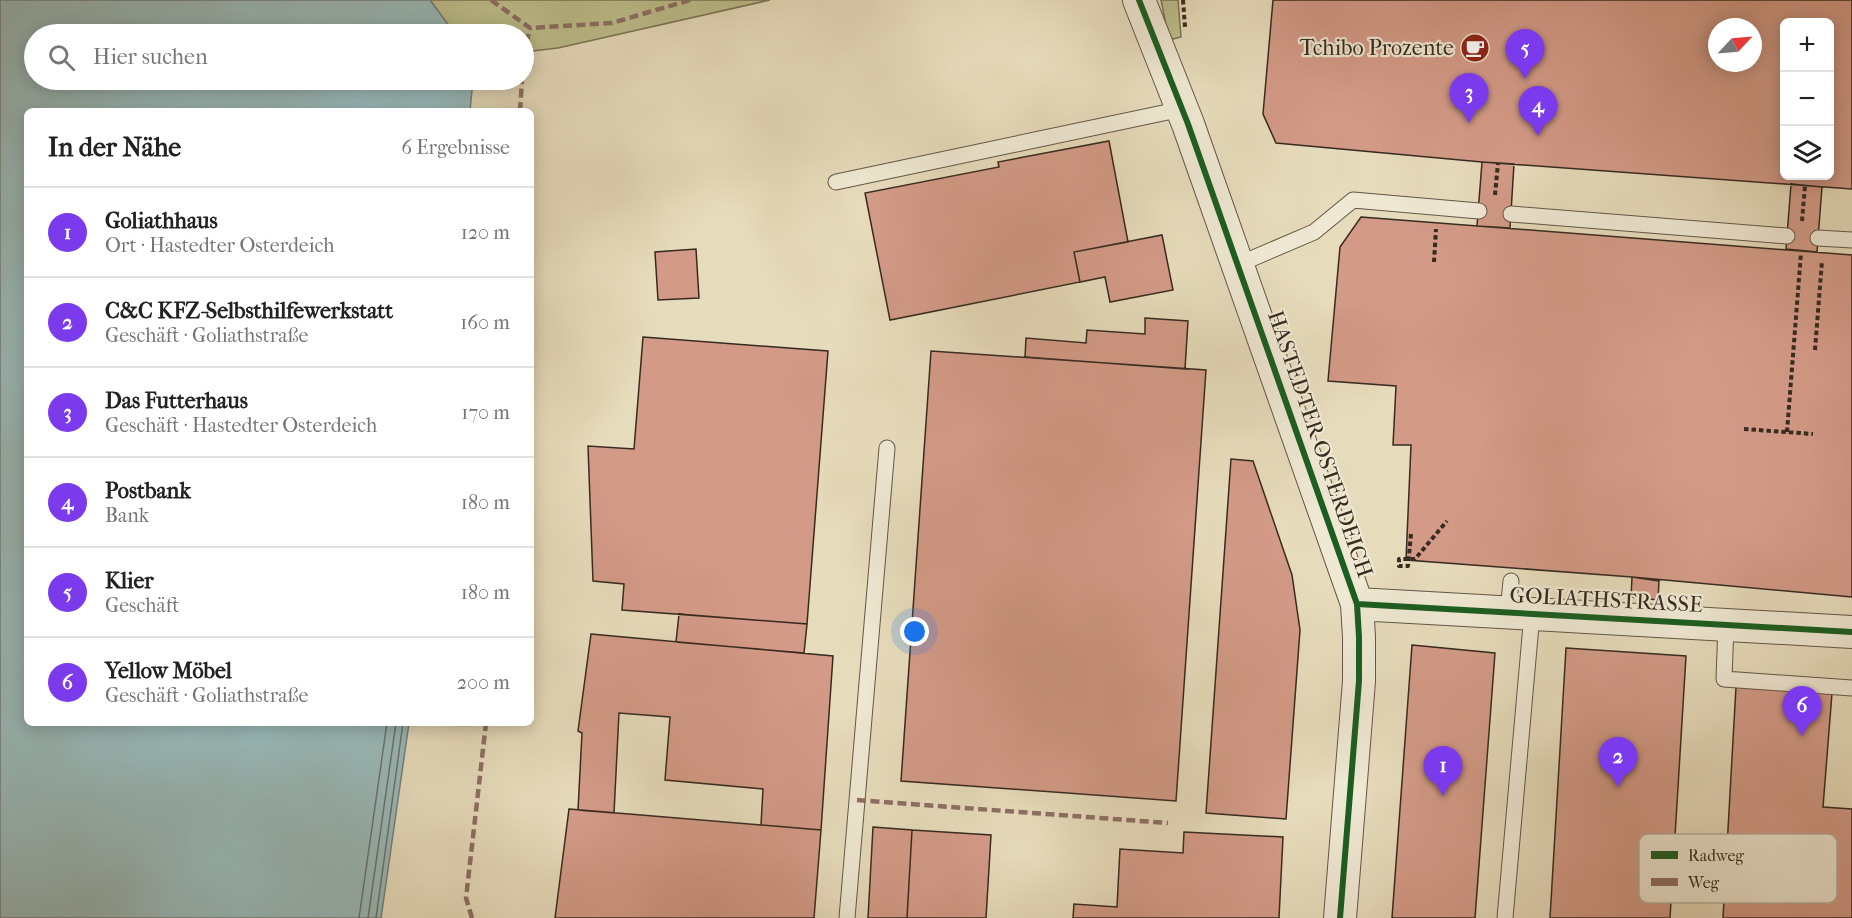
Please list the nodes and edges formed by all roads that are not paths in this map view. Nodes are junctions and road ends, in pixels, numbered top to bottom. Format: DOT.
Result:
graph roads {
  1 [pos="1139,0"];
  2 [pos="1182,109"];
  3 [pos="836,182"];
  4 [pos="1479,211"];
  5 [pos="1510,214"];
  6 [pos="1787,236"];
  7 [pos="1821,238"];
  8 [pos="1852,240"];
  9 [pos="1237,265"];
  10 [pos="887,448"];
  11 [pos="1511,581"];
  12 [pos="1357,604"];
  13 [pos="1520,613"];
  14 [pos="1726,625"];
  15 [pos="1852,632"];
  16 [pos="1852,688"];
  17 [pos="847,918"];
  18 [pos="1340,918"];
  19 [pos="1505,918"];
  1 -- 2 [label="street, HASTEDTER OSTERDEICH"];
  2 -- 3 [label="lane"];
  2 -- 9 [label="street, HASTEDTER OSTERDEICH"];
  4 -- 9 [label="lane"];
  5 -- 6 [label="lane"];
  7 -- 8 [label="lane"];
  9 -- 12 [label="street, HASTEDTER OSTERDEICH"];
  10 -- 17 [label="lane"];
  11 -- 13 [label="lane"];
  12 -- 13 [label="street, GOLIATHSTRASSE"];
  12 -- 18 [label="street, HASTEDTER OSTERDEICH"];
  13 -- 14 [label="street, GOLIATHSTRASSE"];
  13 -- 19 [label="lane"];
  14 -- 15 [label="street, GOLIATHSTRASSE"];
  14 -- 16 [label="lane"];
}
